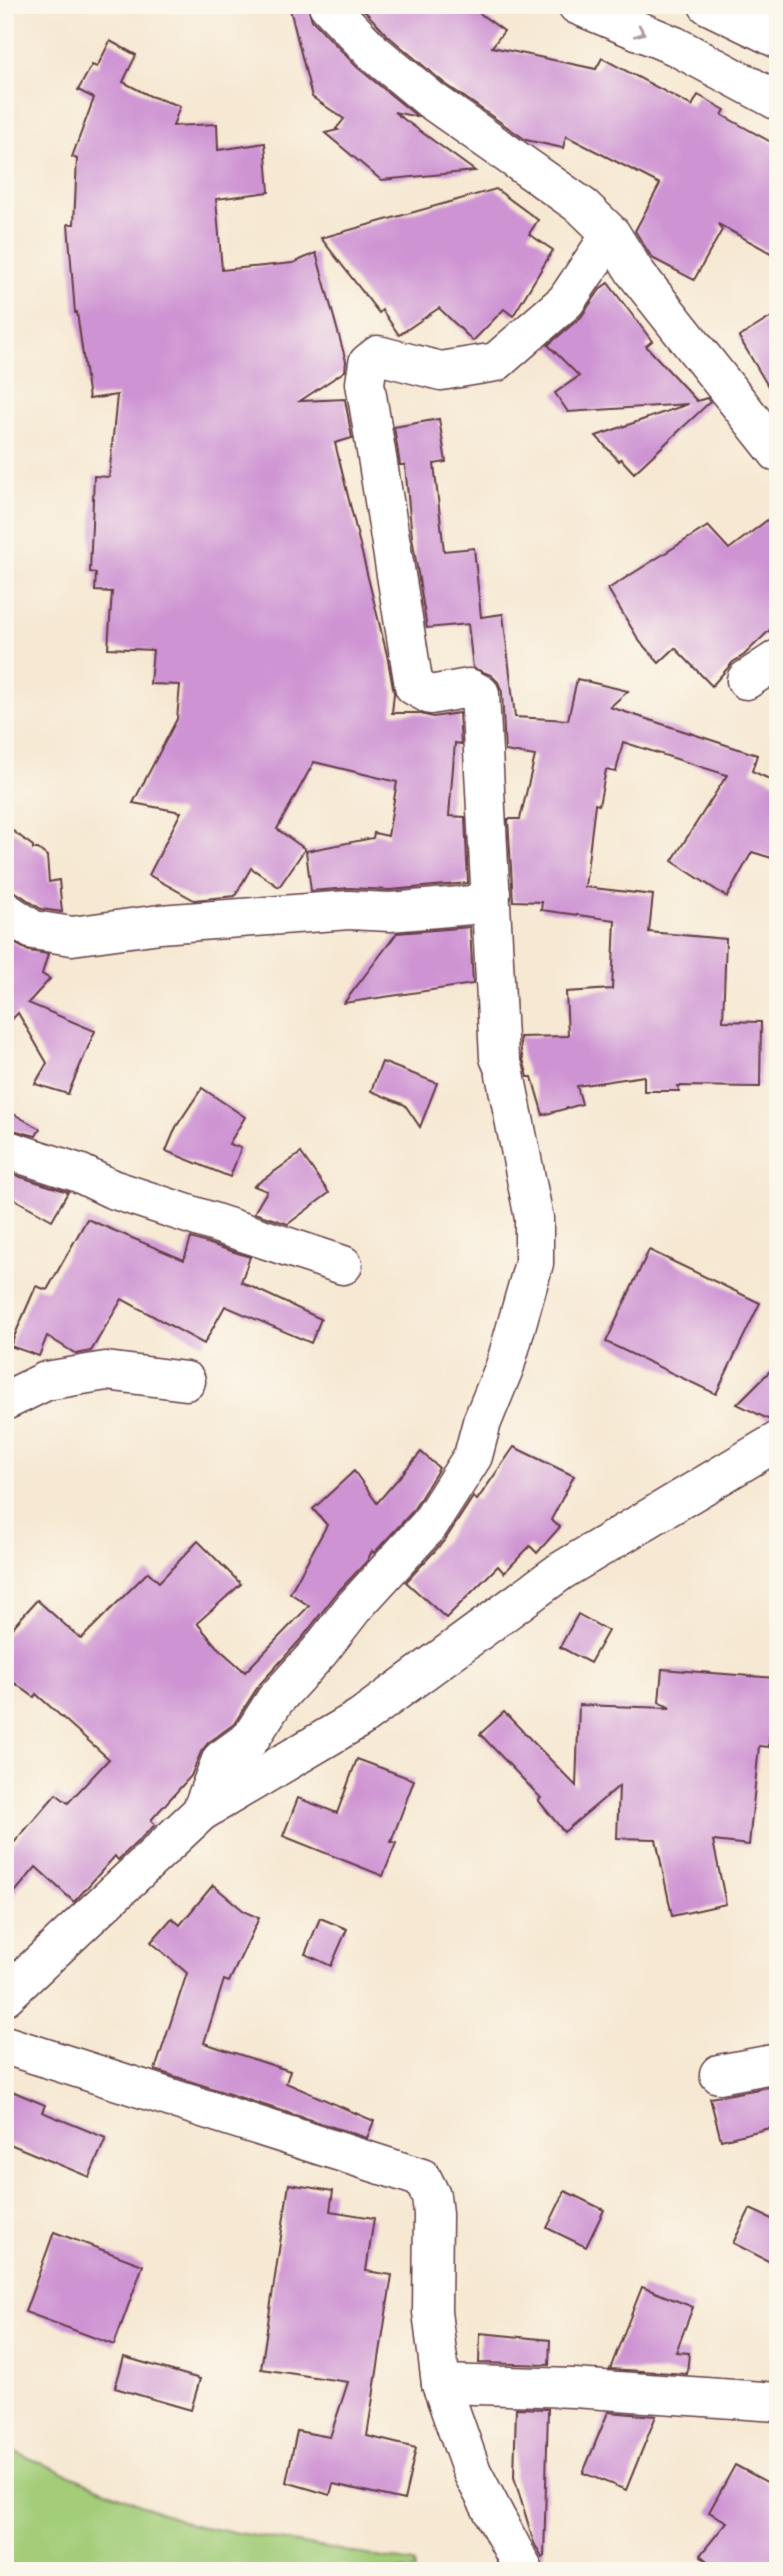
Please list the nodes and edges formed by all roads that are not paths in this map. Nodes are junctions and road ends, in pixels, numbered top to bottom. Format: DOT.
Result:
graph roads {
  1 [pos="328,5"];
  2 [pos="577,5"];
  3 [pos="708,5"];
  4 [pos="778,39"];
  5 [pos="778,101"];
  6 [pos="611,234"];
  7 [pos="778,453"];
  8 [pos="778,659"];
  9 [pos="746,680"];
  10 [pos="491,893"];
  11 [pos="6,912"];
  12 [pos="5,1149"];
  13 [pos="343,1265"];
  14 [pos="186,1381"];
  15 [pos="5,1401"];
  16 [pos="778,1441"];
  17 [pos="201,1812"];
  18 [pos="5,1996"];
  19 [pos="5,2045"];
  20 [pos="778,2063"];
  21 [pos="719,2074"];
  22 [pos="442,2384"];
  23 [pos="778,2402"];
  24 [pos="524,2571"];
  1 -- 6 [label="street"];
  2 -- 5 [label="street, one-way"];
  3 -- 4 [label="street"];
  6 -- 7 [label="street"];
  6 -- 10 [label="street"];
  8 -- 9 [label="street"];
  10 -- 11 [label="street"];
  10 -- 17 [label="street"];
  12 -- 13 [label="street"];
  14 -- 15 [label="street"];
  16 -- 17 [label="street"];
  17 -- 18 [label="street"];
  19 -- 22 [label="street"];
  20 -- 21 [label="street"];
  22 -- 23 [label="street"];
  22 -- 24 [label="street"];
}
